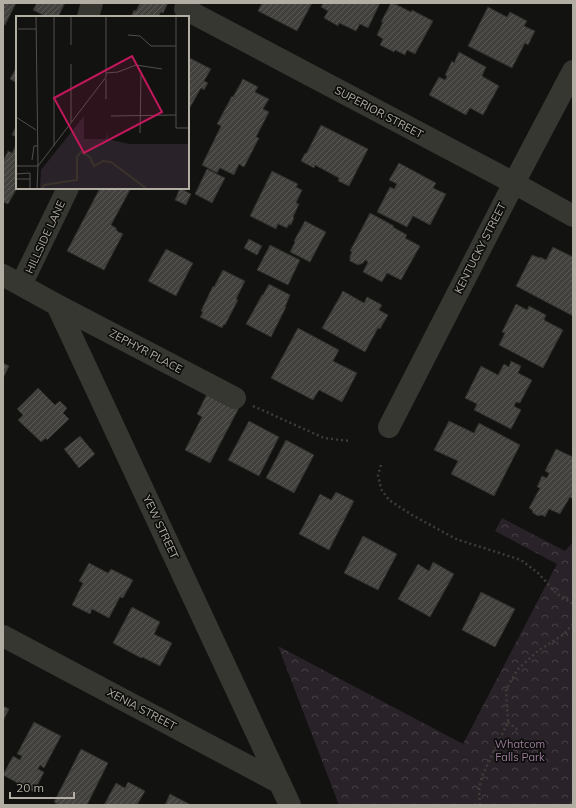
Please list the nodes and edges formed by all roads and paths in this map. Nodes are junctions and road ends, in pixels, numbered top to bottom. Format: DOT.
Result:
graph roads {
  1 [pos="92,3"];
  2 [pos="185,9"];
  3 [pos="88,16"];
  4 [pos="573,70"];
  5 [pos="514,183"];
  6 [pos="67,189"];
  7 [pos="573,216"];
  8 [pos="12,280"];
  9 [pos="58,305"];
  10 [pos="235,398"];
  11 [pos="389,427"];
  12 [pos="350,441"];
  13 [pos="381,465"];
  14 [pos="573,604"];
  15 [pos="573,624"];
  16 [pos="3,636"];
  17 [pos="508,722"];
  18 [pos="519,731"];
  19 [pos="280,783"];
  20 [pos="290,805"];
  21 [pos="480,805"];
  1 -- 3 [label="street"];
  2 -- 5 [label="street, SUPERIOR STREET"];
  4 -- 5 [label="street, KENTUCKY STREET"];
  5 -- 7 [label="street, SUPERIOR STREET"];
  5 -- 11 [label="street, KENTUCKY STREET"];
  6 -- 8 [label="street, HILLSIDE LANE"];
  8 -- 9 [label="street"];
  9 -- 10 [label="street, ZEPHYR PLACE"];
  9 -- 19 [label="street, YEW STREET"];
  10 -- 12 [label="path"];
  13 -- 14 [label="path"];
  15 -- 17 [label="path"];
  16 -- 19 [label="street, XENIA STREET"];
  17 -- 18 [label="path"];
  17 -- 21 [label="path"];
  19 -- 20 [label="street, YEW STREET"];
}
